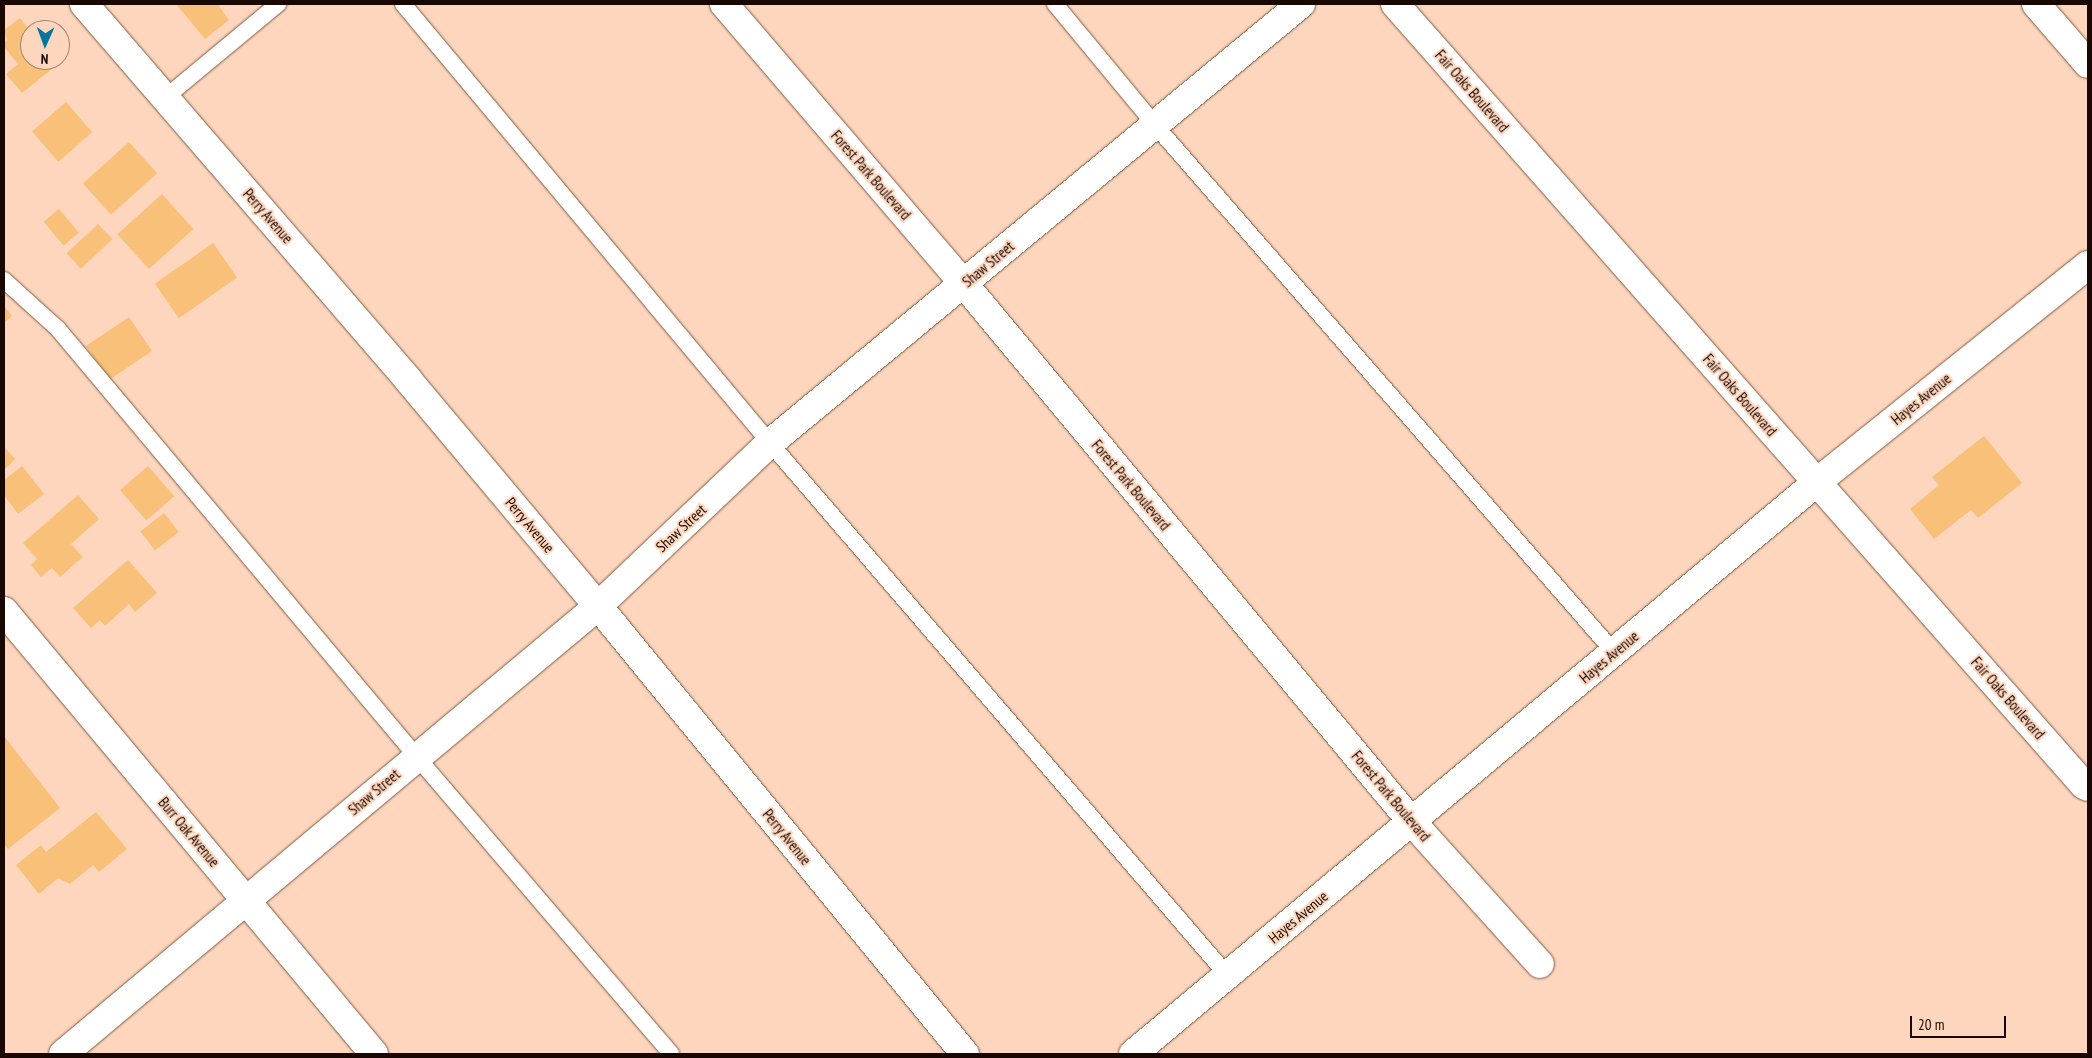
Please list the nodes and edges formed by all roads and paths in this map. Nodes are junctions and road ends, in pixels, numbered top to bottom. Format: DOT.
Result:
graph roads {
  1 [pos="84,4"];
  2 [pos="278,4"];
  3 [pos="403,4"];
  4 [pos="724,4"];
  5 [pos="1055,4"];
  6 [pos="1301,4"];
  7 [pos="1395,4"];
  8 [pos="2036,4"];
  9 [pos="2088,64"];
  10 [pos="166,97"];
  11 [pos="1155,125"];
  12 [pos="2088,265"];
  13 [pos="4,280"];
  14 [pos="964,284"];
  15 [pos="770,443"];
  16 [pos="1817,482"];
  17 [pos="598,606"];
  18 [pos="4,611"];
  19 [pos="1614,652"];
  20 [pos="416,756"];
  21 [pos="2086,786"];
  22 [pos="1412,822"];
  23 [pos="246,901"];
  24 [pos="1540,964"];
  25 [pos="1228,976"];
  26 [pos="63,1054"];
  27 [pos="374,1054"];
  28 [pos="671,1054"];
  29 [pos="965,1054"];
  30 [pos="1133,1054"];
  1 -- 10 [label="street, Perry Avenue"];
  2 -- 10 [label="lane"];
  3 -- 15 [label="lane"];
  4 -- 14 [label="street, Forest Park Boulevard"];
  5 -- 11 [label="lane"];
  6 -- 11 [label="street, Shaw Street"];
  7 -- 16 [label="street, Fair Oaks Boulevard"];
  8 -- 9 [label="street"];
  10 -- 17 [label="street, Perry Avenue"];
  11 -- 14 [label="street, Shaw Street"];
  11 -- 19 [label="lane"];
  12 -- 16 [label="street, Hayes Avenue"];
  13 -- 20 [label="lane"];
  14 -- 15 [label="street, Shaw Street"];
  14 -- 22 [label="street, Forest Park Boulevard"];
  15 -- 17 [label="street, Shaw Street"];
  15 -- 25 [label="lane"];
  16 -- 19 [label="street, Hayes Avenue"];
  16 -- 21 [label="street, Fair Oaks Boulevard"];
  17 -- 20 [label="street, Shaw Street"];
  17 -- 29 [label="street, Perry Avenue"];
  18 -- 23 [label="street, Burr Oak Avenue"];
  19 -- 22 [label="street, Hayes Avenue"];
  20 -- 23 [label="street, Shaw Street"];
  20 -- 28 [label="lane"];
  22 -- 24 [label="street, Forest Park Boulevard"];
  22 -- 25 [label="street, Hayes Avenue"];
  23 -- 26 [label="street, Shaw Street"];
  23 -- 27 [label="street, Burr Oak Avenue"];
  25 -- 30 [label="street, Hayes Avenue"];
}
